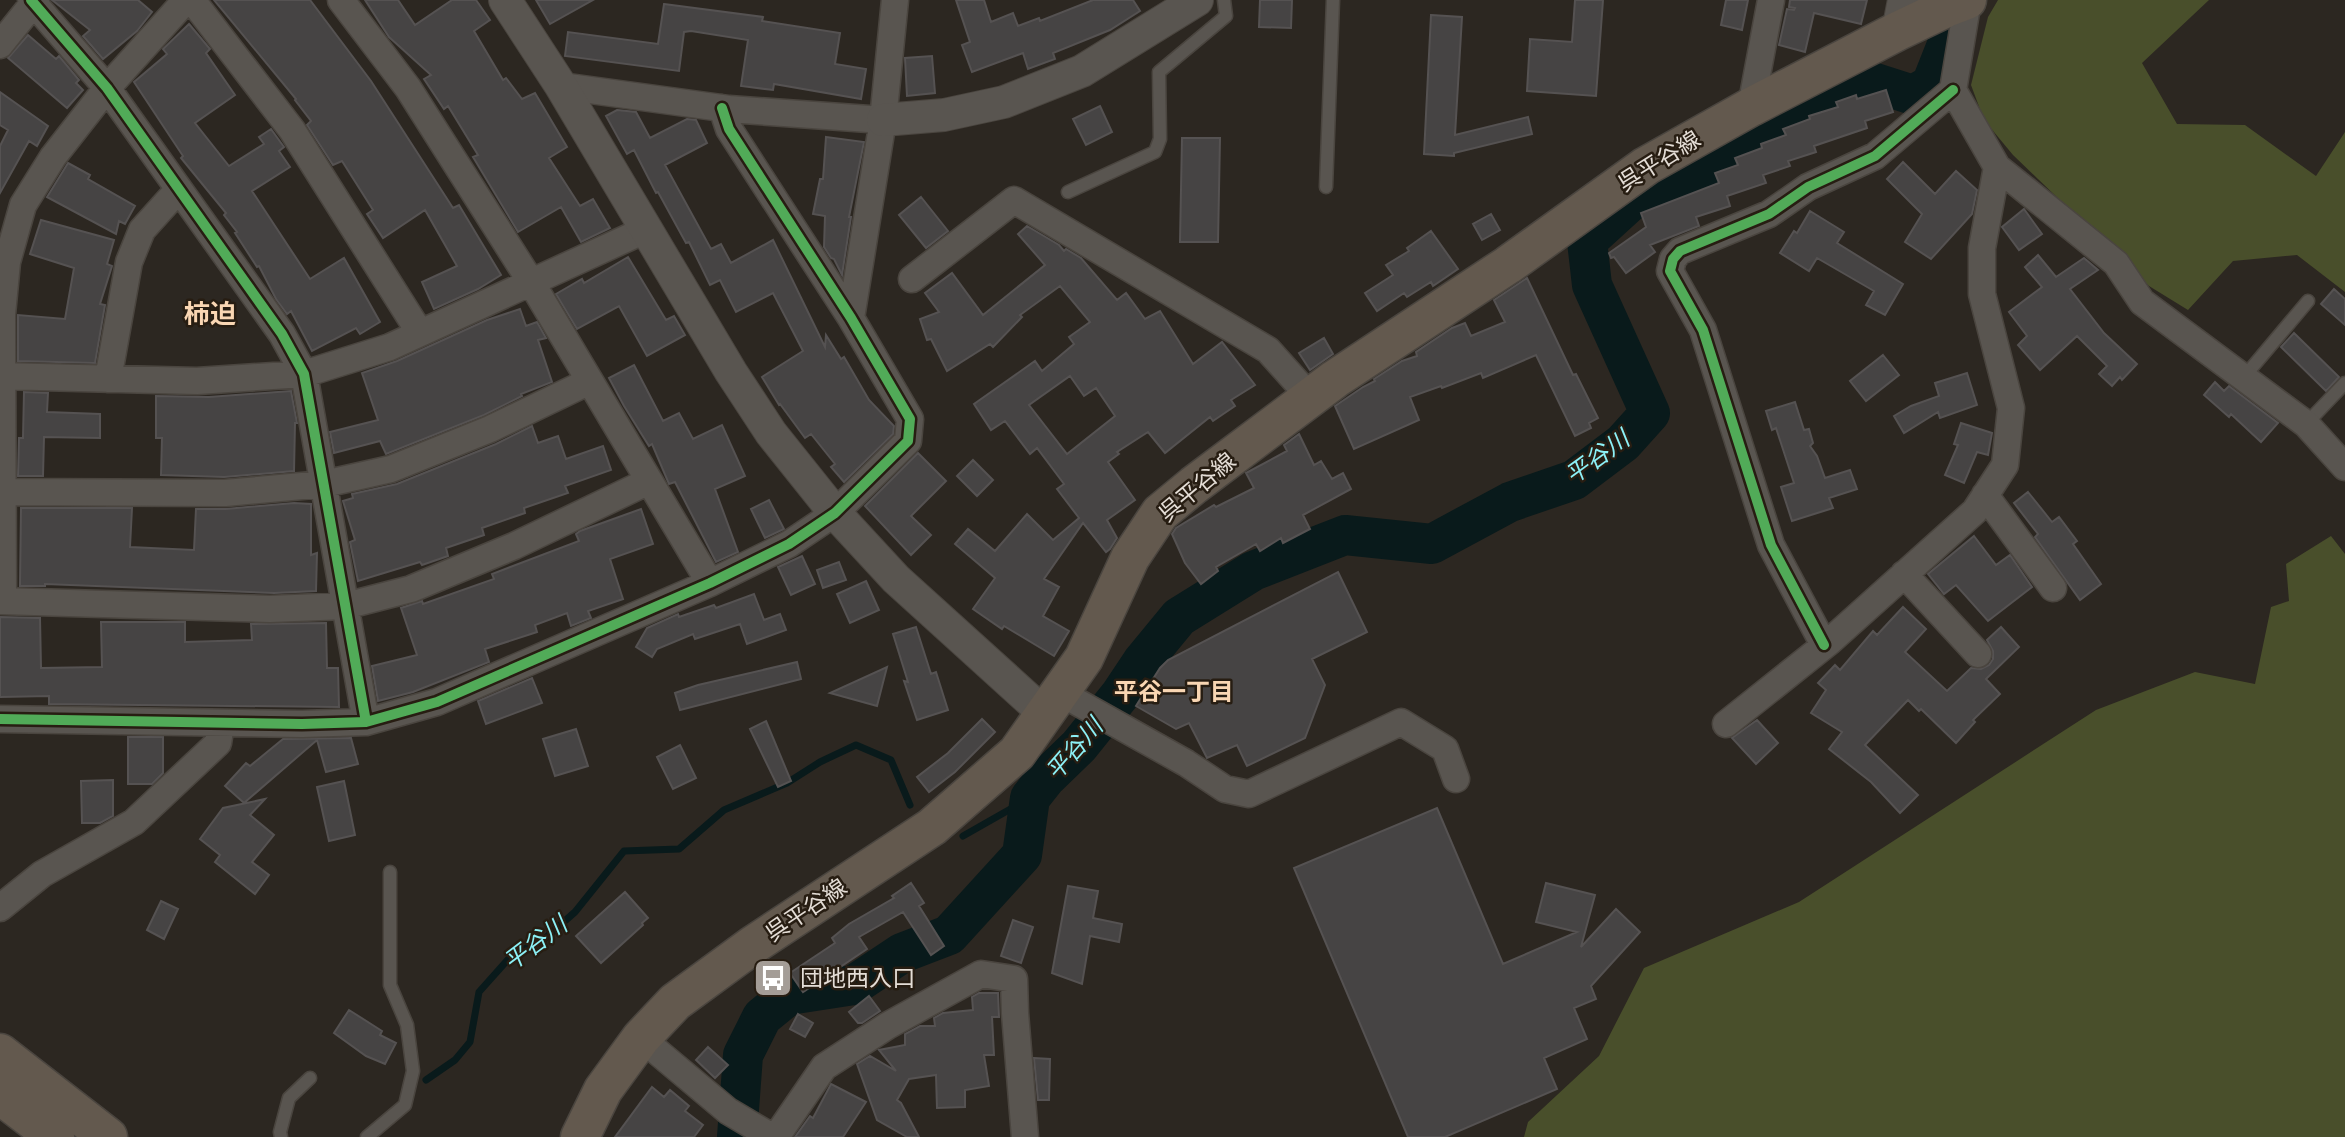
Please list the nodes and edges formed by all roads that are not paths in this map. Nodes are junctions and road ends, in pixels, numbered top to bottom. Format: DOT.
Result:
graph roads {
  1 [pos="189,0"];
  2 [pos="341,0"];
  3 [pos="505,0"];
  4 [pos="895,0"];
  5 [pos="1197,0"];
  6 [pos="1224,0"];
  7 [pos="1333,0"];
  8 [pos="1771,0"];
  9 [pos="1968,0"];
  10 [pos="34,1"];
  11 [pos="1901,16"];
  12 [pos="0,45"];
  13 [pos="561,86"];
  14 [pos="107,88"];
  15 [pos="1953,90"];
  16 [pos="1751,107"];
  17 [pos="722,108"];
  18 [pos="883,120"];
  19 [pos="1997,167"];
  20 [pos="1326,187"];
  21 [pos="179,189"];
  22 [pos="1068,192"];
  23 [pos="645,230"];
  24 [pos="912,279"];
  25 [pos="531,282"];
  26 [pos="2308,301"];
  27 [pos="851,318"];
  28 [pos="419,333"];
  29 [pos="304,374"];
  30 [pos="1,376"];
  31 [pos="2245,377"];
  32 [pos="108,379"];
  33 [pos="590,381"];
  34 [pos="2345,383"];
  35 [pos="1311,398"];
  36 [pos="2306,424"];
  37 [pos="2345,467"];
  38 [pos="649,481"];
  39 [pos="324,484"];
  40 [pos="3,492"];
  41 [pos="1985,495"];
  42 [pos="835,513"];
  43 [pos="1904,574"];
  44 [pos="710,583"];
  45 [pos="2053,588"];
  46 [pos="2,601"];
  47 [pos="345,606"];
  48 [pos="1824,645"];
  49 [pos="1978,654"];
  50 [pos="1065,705"];
  51 [pos="0,719"];
  52 [pos="366,722"];
  53 [pos="221,724"];
  54 [pos="1726,724"];
  55 [pos="1456,779"];
  56 [pos="390,872"];
  57 [pos="0,908"];
  58 [pos="641,1038"];
  59 [pos="0,1052"];
  60 [pos="310,1078"];
  61 [pos="0,1095"];
  62 [pos="756,1127"];
  63 [pos="55,1137"];
  64 [pos="108,1137"];
  65 [pos="281,1137"];
  66 [pos="367,1137"];
  67 [pos="580,1137"];
  68 [pos="1025,1137"];
  1 -- 14 [label="street"];
  1 -- 28 [label="street"];
  2 -- 25 [label="street"];
  3 -- 13 [label="street"];
  4 -- 18 [label="street"];
  5 -- 18 [label="street"];
  6 -- 22 [label="lane"];
  7 -- 20 [label="lane"];
  8 -- 16 [label="street"];
  9 -- 11 [label="main road, 呉平谷線"];
  9 -- 15 [label="street"];
  10 -- 12 [label="street"];
  10 -- 14 [label="street"];
  11 -- 16 [label="main road, 呉平谷線"];
  13 -- 17 [label="street"];
  13 -- 23 [label="street"];
  14 -- 21 [label="street"];
  14 -- 30 [label="street"];
  15 -- 19 [label="street"];
  15 -- 48 [label="street"];
  16 -- 35 [label="main road, 呉平谷線"];
  17 -- 18 [label="street"];
  17 -- 27 [label="street"];
  18 -- 27 [label="street"];
  19 -- 31 [label="street"];
  19 -- 41 [label="street"];
  21 -- 29 [label="street"];
  21 -- 32 [label="street"];
  23 -- 25 [label="street"];
  23 -- 42 [label="street"];
  24 -- 35 [label="street"];
  25 -- 28 [label="street"];
  25 -- 33 [label="street"];
  26 -- 31 [label="lane"];
  27 -- 42 [label="street"];
  28 -- 29 [label="street"];
  29 -- 32 [label="street"];
  29 -- 39 [label="street"];
  30 -- 32 [label="street"];
  30 -- 40 [label="street"];
  31 -- 36 [label="street"];
  33 -- 38 [label="street"];
  33 -- 39 [label="street"];
  34 -- 36 [label="lane"];
  35 -- 50 [label="main road, 呉平谷線"];
  36 -- 37 [label="street"];
  38 -- 44 [label="street"];
  38 -- 47 [label="street"];
  39 -- 40 [label="street"];
  39 -- 47 [label="street"];
  40 -- 46 [label="street"];
  41 -- 43 [label="street"];
  41 -- 45 [label="street"];
  42 -- 44 [label="street"];
  42 -- 50 [label="street"];
  43 -- 48 [label="street"];
  43 -- 49 [label="street"];
  44 -- 52 [label="street"];
  46 -- 47 [label="street"];
  47 -- 52 [label="street"];
  48 -- 54 [label="street"];
  50 -- 55 [label="street"];
  50 -- 58 [label="main road, 呉平谷線"];
  51 -- 53 [label="street"];
  52 -- 53 [label="street"];
  53 -- 57 [label="street"];
  56 -- 66 [label="lane"];
  58 -- 62 [label="street"];
  58 -- 67 [label="main road, 呉平谷線"];
  59 -- 64 [label="main road"];
  60 -- 65 [label="lane"];
  61 -- 63 [label="main road"];
  62 -- 68 [label="street"];
}
